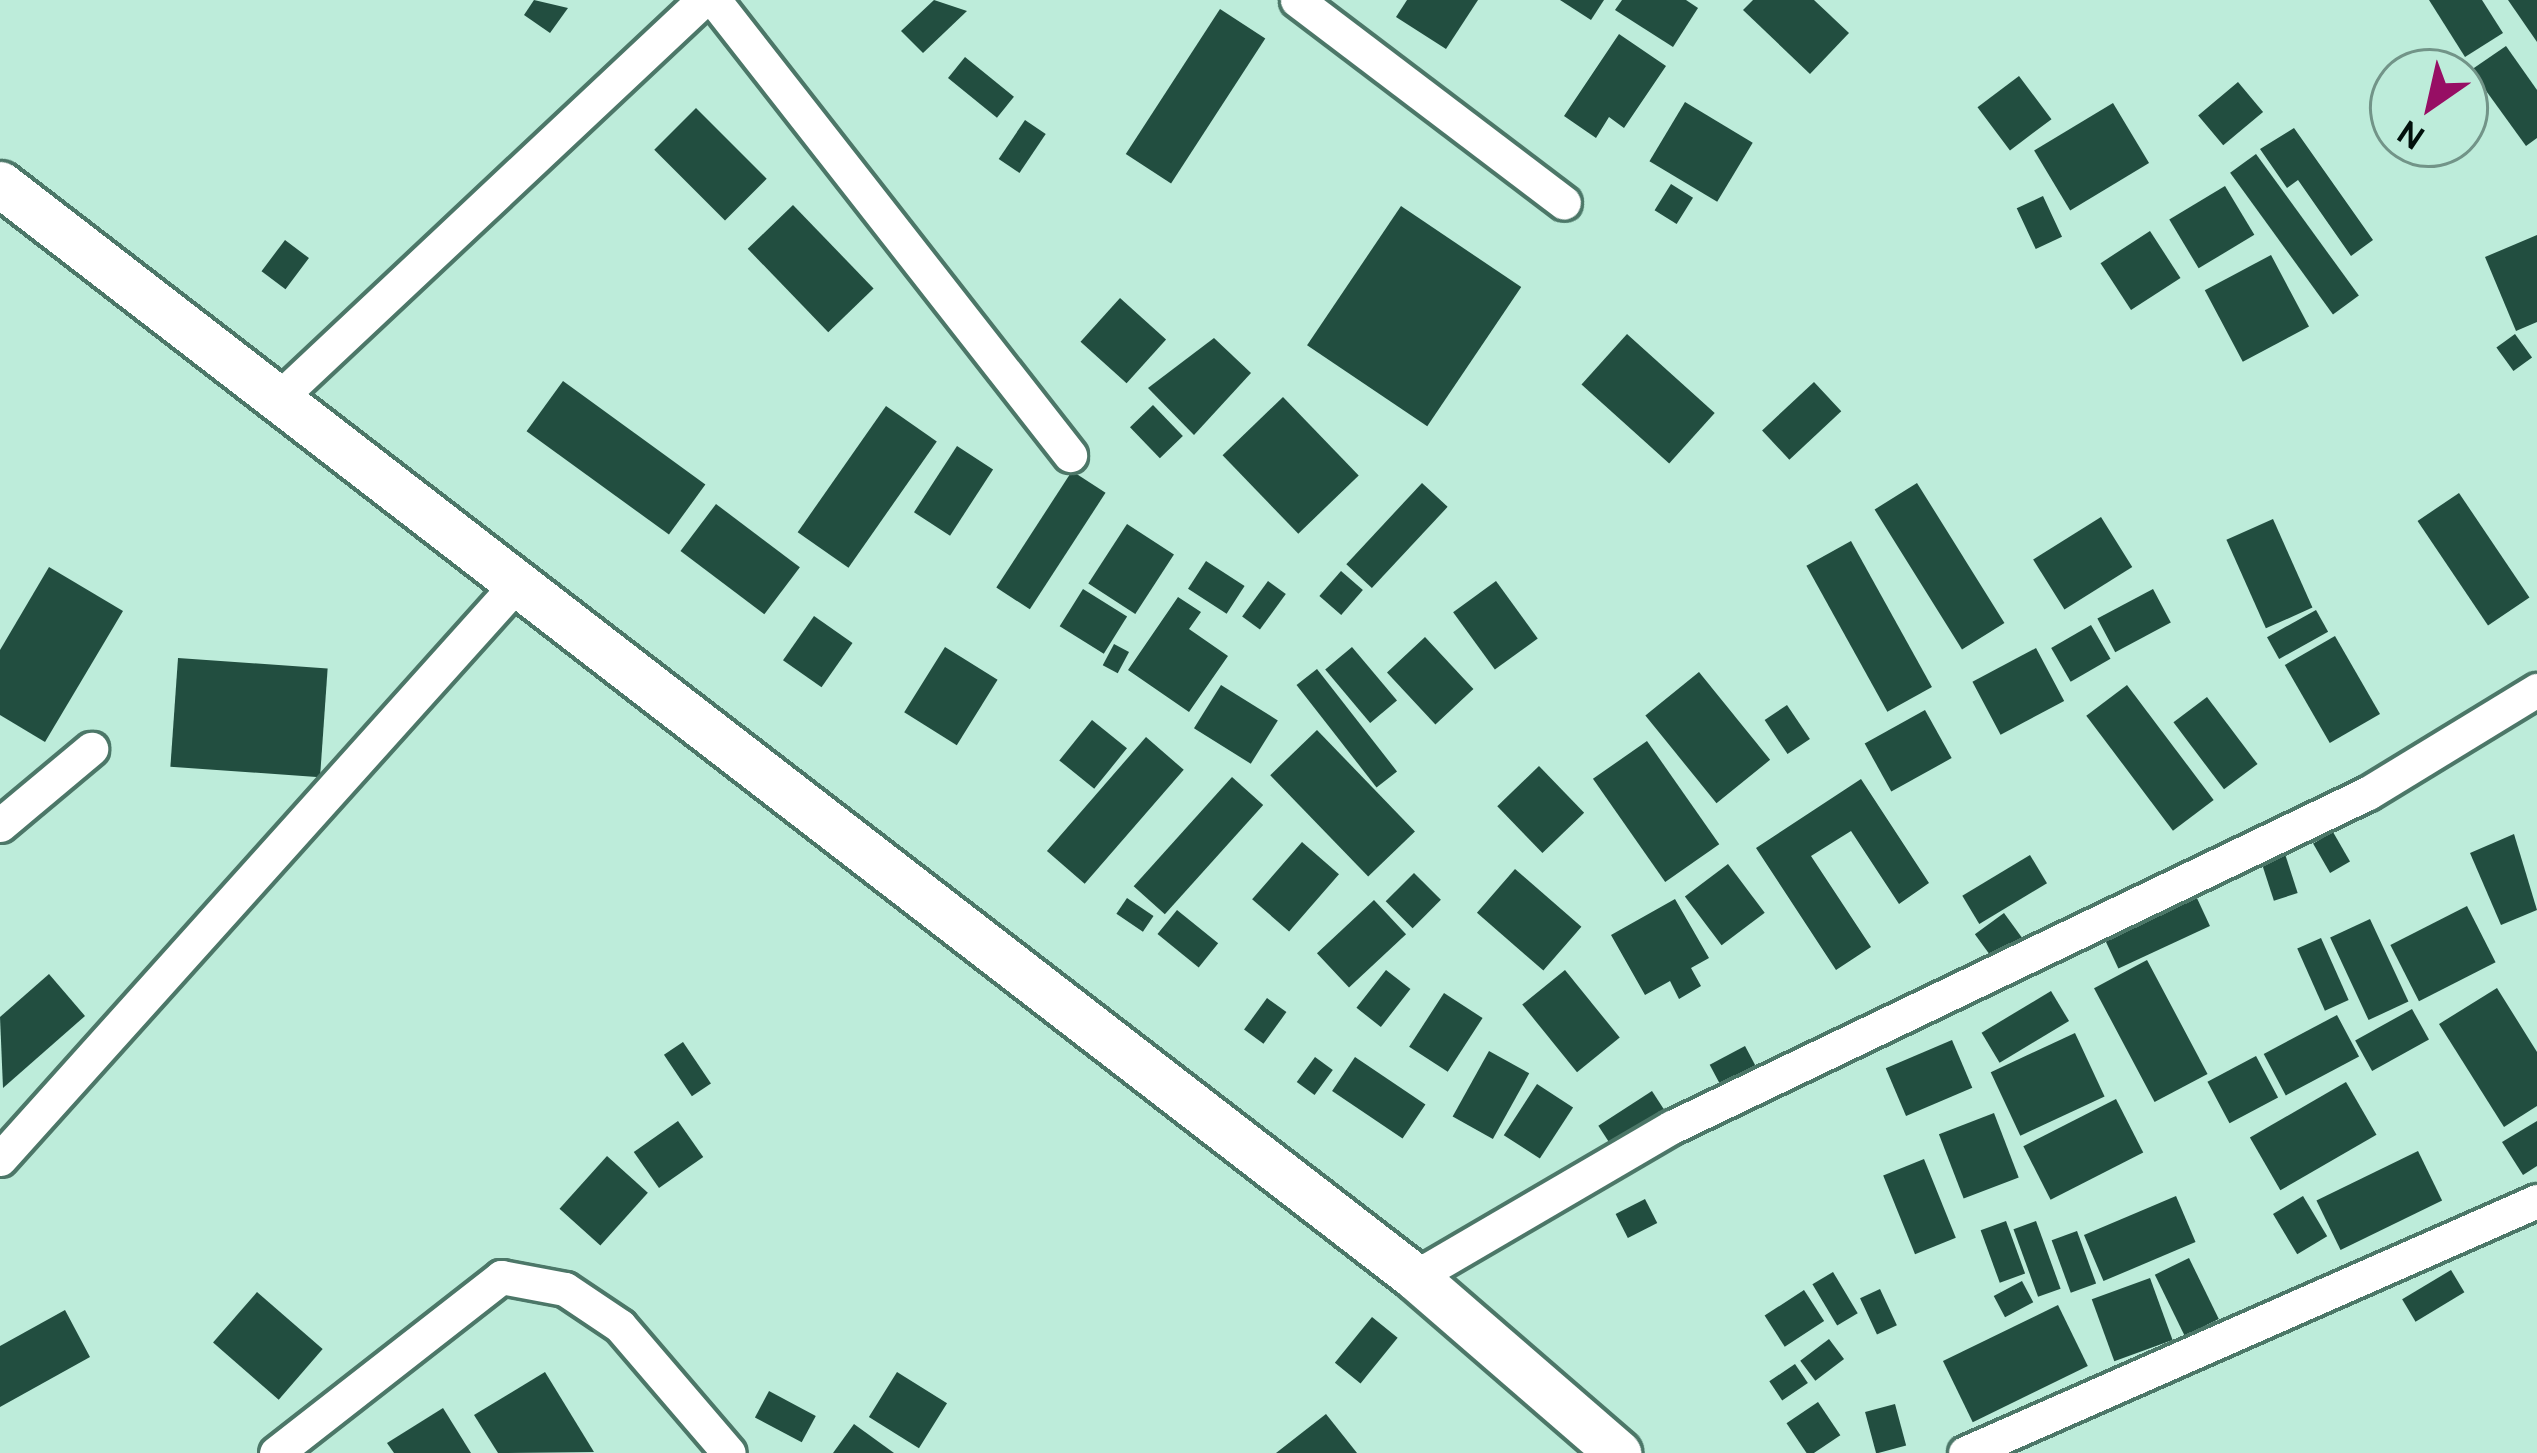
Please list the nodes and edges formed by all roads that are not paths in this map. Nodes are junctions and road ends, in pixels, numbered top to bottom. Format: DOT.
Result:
graph roads {
  1 [pos="703,0"];
  2 [pos="715,0"];
  3 [pos="1297,0"];
  4 [pos="0,184"];
  5 [pos="1564,203"];
  6 [pos="278,399"];
  7 [pos="1070,455"];
  8 [pos="514,587"];
  9 [pos="2537,690"];
  10 [pos="92,749"];
  11 [pos="0,825"];
  12 [pos="0,1160"];
  13 [pos="2537,1201"];
  14 [pos="1415,1276"];
  15 [pos="277,1453"];
  16 [pos="729,1453"];
  17 [pos="1618,1453"];
  18 [pos="1965,1453"];
  1 -- 6 [label="street"];
  2 -- 7 [label="street"];
  3 -- 5 [label="street"];
  4 -- 6 [label="main road"];
  6 -- 8 [label="main road"];
  8 -- 12 [label="street"];
  8 -- 14 [label="main road"];
  9 -- 14 [label="street"];
  10 -- 11 [label="street"];
  13 -- 18 [label="street"];
  14 -- 17 [label="main road"];
  15 -- 16 [label="street"];
}
